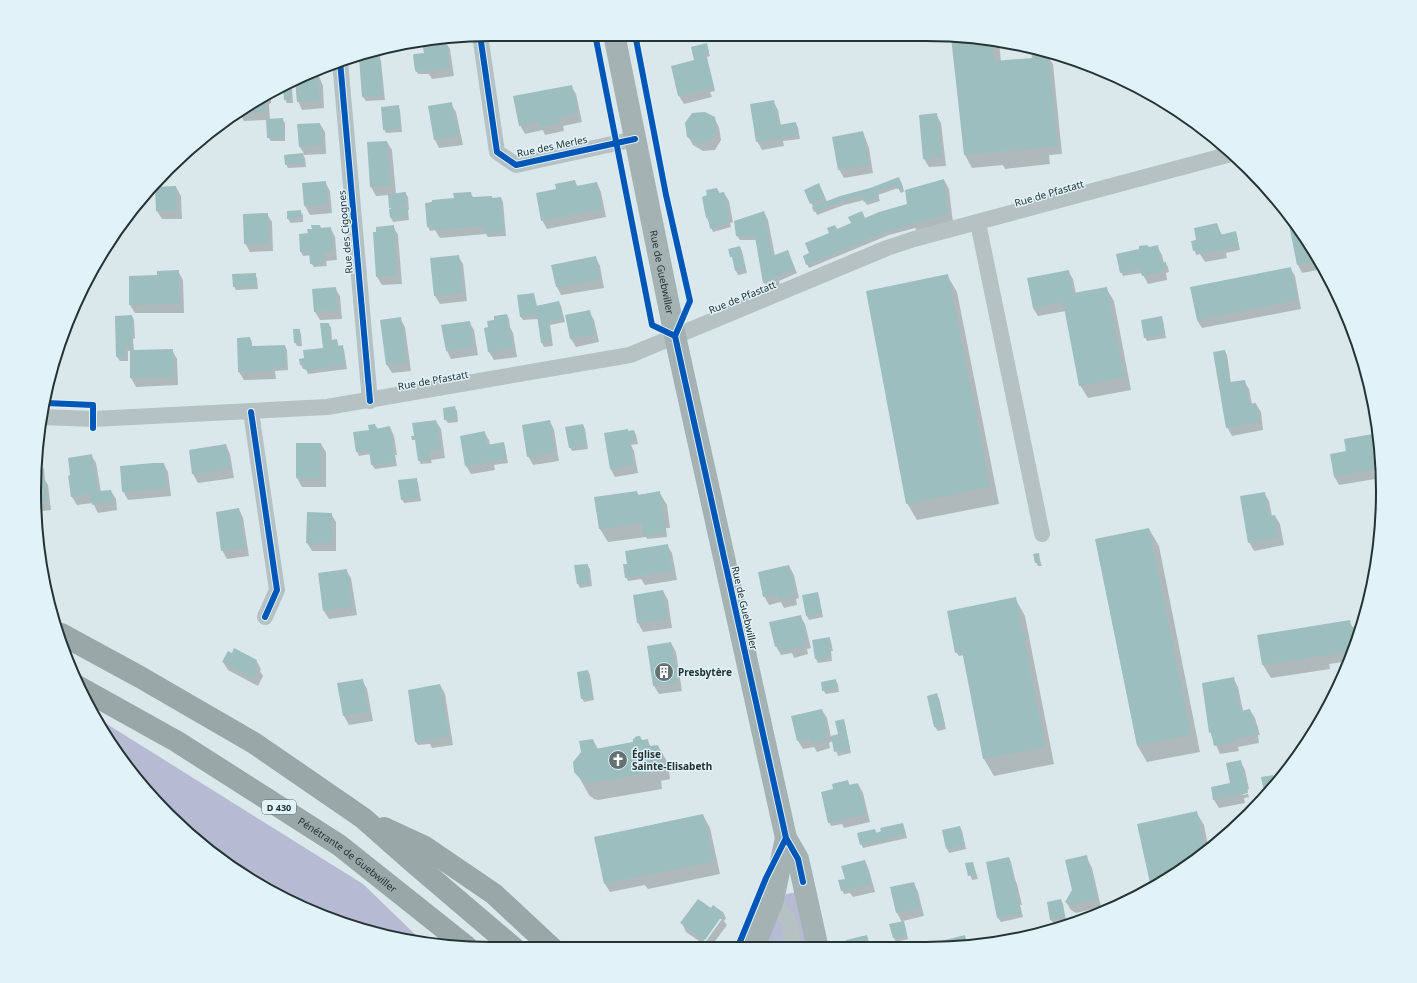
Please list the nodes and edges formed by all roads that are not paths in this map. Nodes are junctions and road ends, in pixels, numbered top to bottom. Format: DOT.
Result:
graph roads {
  1 [pos="481,41"];
  2 [pos="615,41"];
  3 [pos="341,67"];
  4 [pos="635,139"];
  5 [pos="1225,155"];
  6 [pos="978,223"];
  7 [pos="675,336"];
  8 [pos="370,401"];
  9 [pos="251,412"];
  10 [pos="48,417"];
  11 [pos="1042,534"];
  12 [pos="266,617"];
  13 [pos="65,636"];
  14 [pos="87,692"];
  15 [pos="363,818"];
  16 [pos="786,838"];
  17 [pos="773,900"];
  18 [pos="459,941"];
  19 [pos="507,942"];
  20 [pos="545,942"];
  21 [pos="756,942"];
  22 [pos="793,942"];
  23 [pos="816,942"];
  1 -- 4 [label="street, Rue des Merles"];
  2 -- 4 [label="main road, Rue de Guebwiller"];
  3 -- 8 [label="street, Rue des Cigognes"];
  4 -- 7 [label="main road, Rue de Guebwiller"];
  5 -- 6 [label="street, Rue de Pfastatt"];
  6 -- 7 [label="street, Rue de Pfastatt"];
  6 -- 11 [label="street"];
  7 -- 8 [label="street, Rue de Pfastatt"];
  7 -- 16 [label="main road, Rue de Guebwiller"];
  8 -- 9 [label="street, Rue de Pfastatt"];
  9 -- 10 [label="street, Rue de Pfastatt"];
  9 -- 12 [label="street"];
  13 -- 15 [label="highway"];
  14 -- 18 [label="highway, Pénétrante de Guebwiller / D 430"];
  15 -- 19 [label="highway"];
  15 -- 20 [label="highway"];
  16 -- 17 [label="main road, Rue de Guebwiller"];
  16 -- 23 [label="main road, Rue de Guebwiller"];
  17 -- 21 [label="main road, Rue de Guebwiller"];
  17 -- 22 [label="street"];
}
